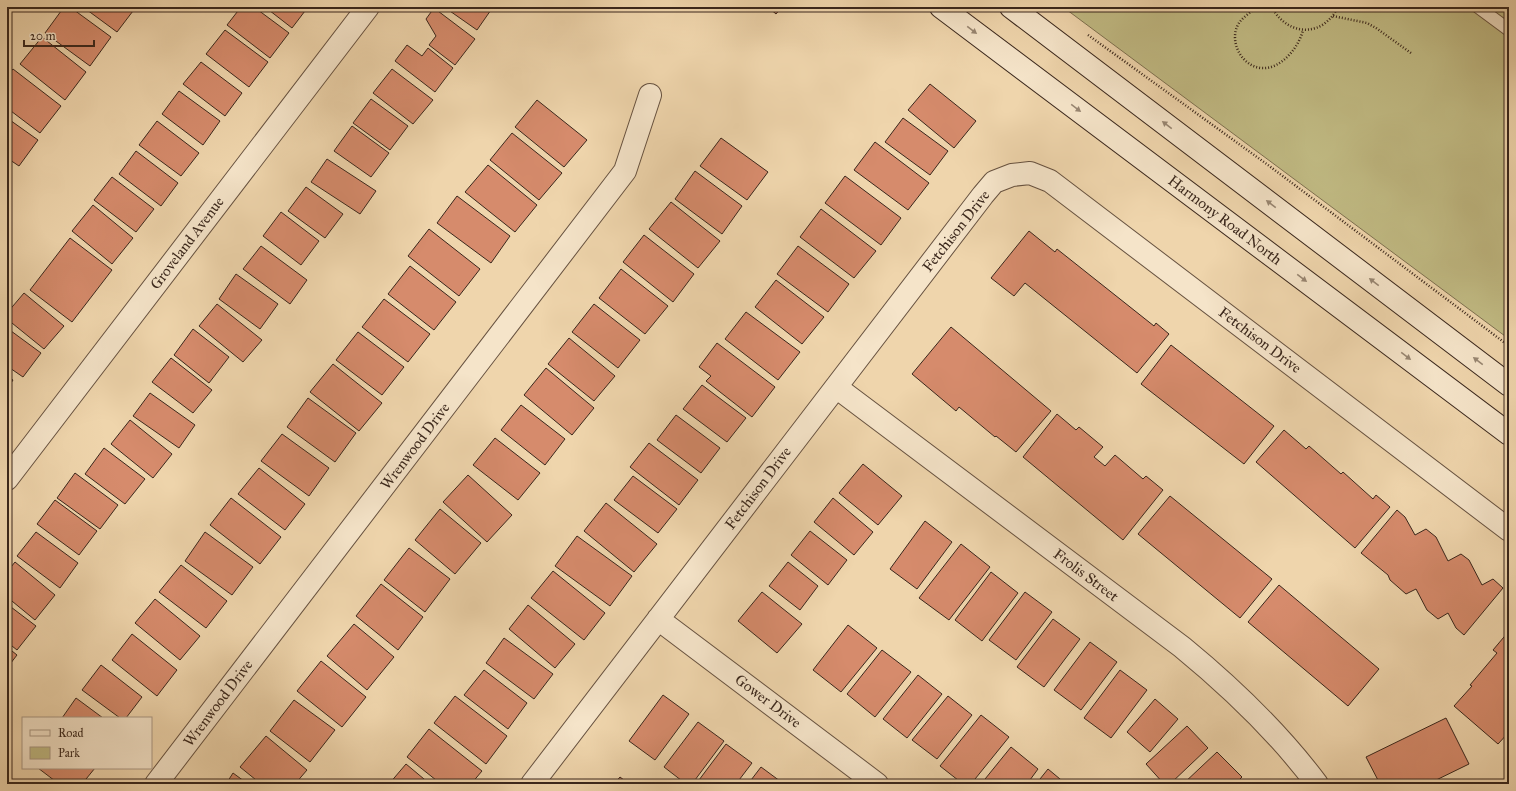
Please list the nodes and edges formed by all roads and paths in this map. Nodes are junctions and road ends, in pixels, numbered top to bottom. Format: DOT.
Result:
graph roads {
  1 [pos="368,7"];
  2 [pos="941,7"];
  3 [pos="1011,7"];
  4 [pos="1257,7"];
  5 [pos="1272,7"];
  6 [pos="1337,7"];
  7 [pos="1478,7"];
  8 [pos="1333,16"];
  9 [pos="1303,30"];
  10 [pos="1509,30"];
  11 [pos="1085,32"];
  12 [pos="1411,53"];
  13 [pos="650,95"];
  14 [pos="1509,346"];
  15 [pos="1509,384"];
  16 [pos="836,387"];
  17 [pos="1509,434"];
  18 [pos="9,472"];
  19 [pos="1509,530"];
  20 [pos="658,619"];
  21 [pos="156,784"];
  22 [pos="532,784"];
  23 [pos="877,784"];
  24 [pos="1317,784"];
  1 -- 18 [label="street, Groveland Avenue"];
  2 -- 17 [label="street, Harmony Road North, one-way"];
  15 -- 3 [label="street, one-way"];
  4 -- 9 [label="path"];
  5 -- 9 [label="path"];
  6 -- 8 [label="path"];
  7 -- 10 [label="lane"];
  8 -- 9 [label="path"];
  8 -- 12 [label="path"];
  11 -- 14 [label="path"];
  13 -- 21 [label="street, Wrenwood Drive"];
  16 -- 19 [label="street, Fetchison Drive"];
  16 -- 20 [label="street, Fetchison Drive"];
  16 -- 24 [label="street, Frolis Street"];
  20 -- 22 [label="street, Fetchison Drive"];
  20 -- 23 [label="street, Gower Drive"];
}
